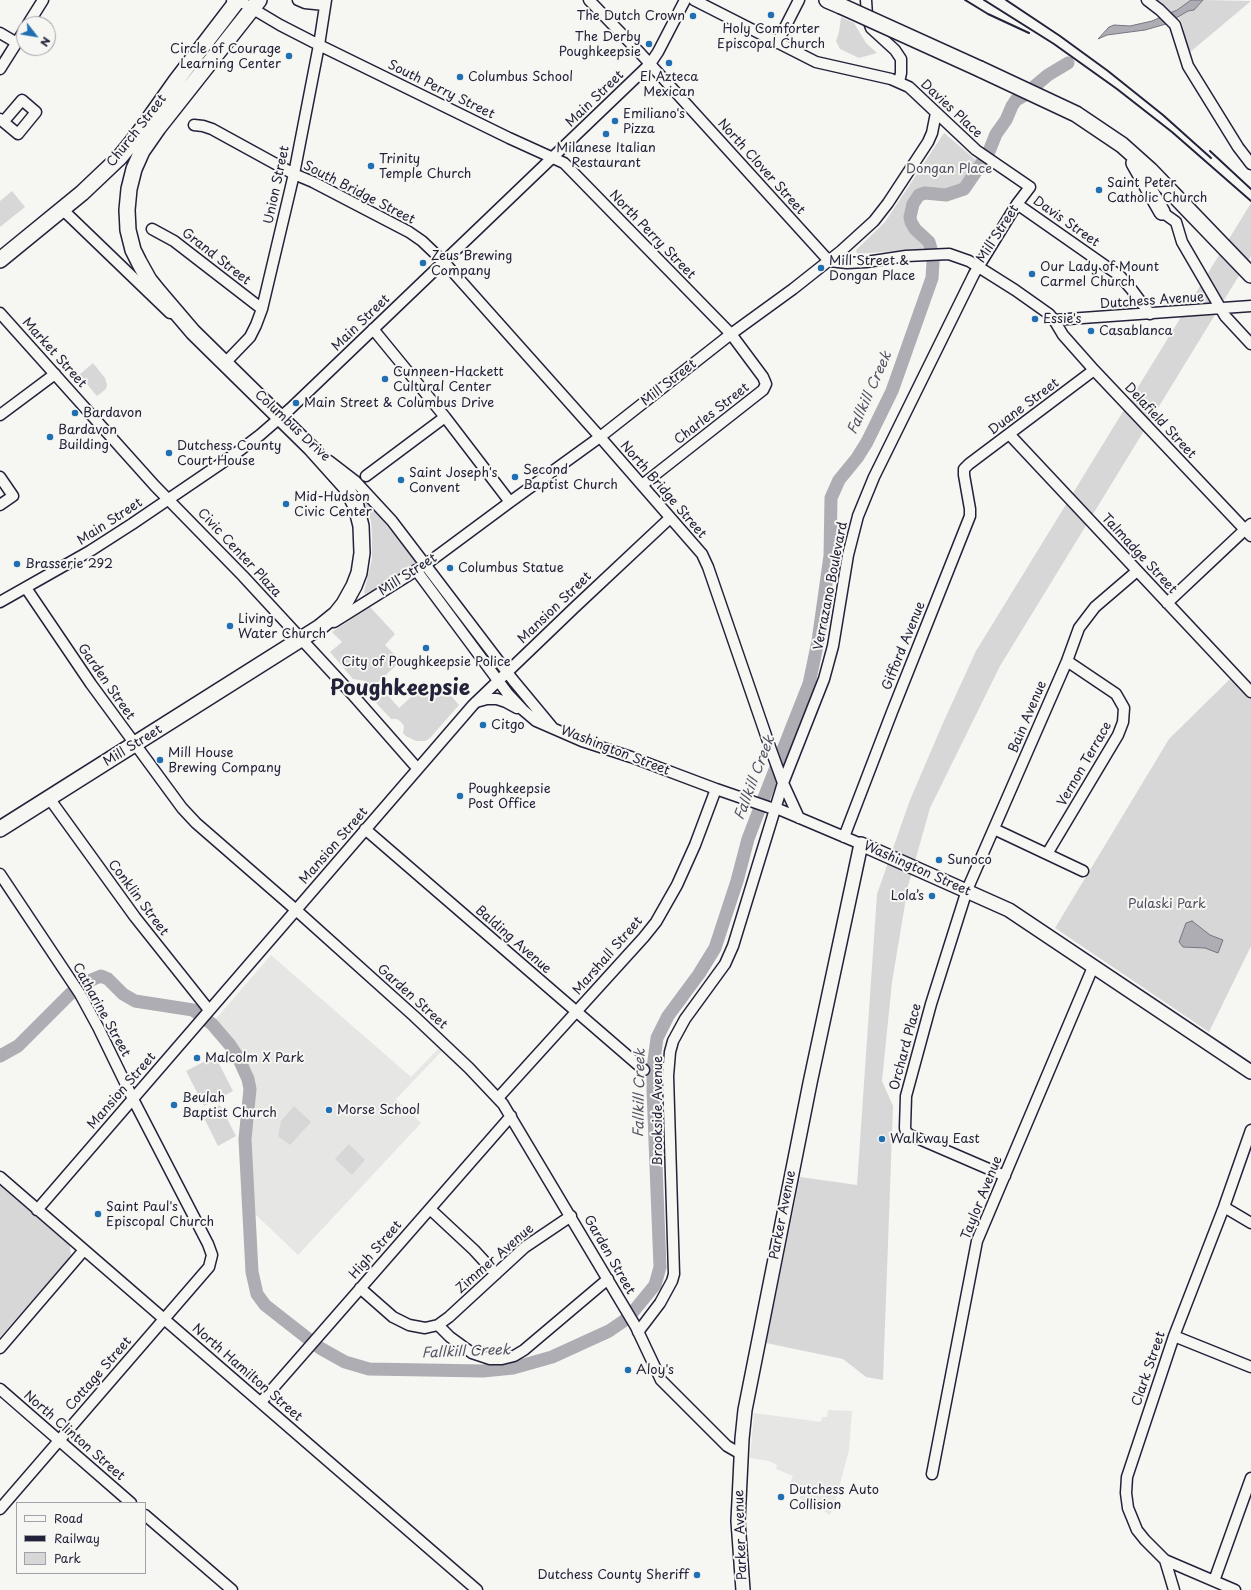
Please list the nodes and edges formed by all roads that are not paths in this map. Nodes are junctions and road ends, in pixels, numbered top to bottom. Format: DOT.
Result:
graph roads {
  1 [pos="43,0"];
  2 [pos="232,0"];
  3 [pos="238,0"];
  4 [pos="298,0"];
  5 [pos="589,0"];
  6 [pos="685,0"];
  7 [pos="694,0"];
  8 [pos="799,0"];
  9 [pos="866,0"];
  10 [pos="1147,0"];
  11 [pos="326,2"];
  12 [pos="839,2"];
  13 [pos="256,4"];
  14 [pos="33,16"];
  15 [pos="0,33"];
  16 [pos="16,42"];
  17 [pos="777,43"];
  18 [pos="16,45"];
  19 [pos="319,45"];
  20 [pos="650,64"];
  21 [pos="0,69"];
  22 [pos="899,82"];
  23 [pos="1047,95"];
  24 [pos="936,113"];
  25 [pos="194,125"];
  26 [pos="158,128"];
  27 [pos="1113,138"];
  28 [pos="553,158"];
  29 [pos="1251,164"];
  30 [pos="294,174"];
  31 [pos="1030,187"];
  32 [pos="1017,204"];
  33 [pos="62,209"];
  34 [pos="1162,212"];
  35 [pos="152,229"];
  36 [pos="0,260"];
  37 [pos="829,261"];
  38 [pos="444,262"];
  39 [pos="1251,262"];
  40 [pos="978,267"];
  41 [pos="1251,275"];
  42 [pos="1251,306"];
  43 [pos="262,309"];
  44 [pos="1221,309"];
  45 [pos="0,313"];
  46 [pos="1150,314"];
  47 [pos="1054,320"];
  48 [pos="373,329"];
  49 [pos="193,332"];
  50 [pos="731,334"];
  51 [pos="1251,344"];
  52 [pos="225,363"];
  53 [pos="1094,370"];
  54 [pos="55,374"];
  55 [pos="0,415"];
  56 [pos="280,417"];
  57 [pos="445,417"];
  58 [pos="1009,434"];
  59 [pos="600,437"];
  60 [pos="311,448"];
  61 [pos="969,464"];
  62 [pos="366,476"];
  63 [pos="0,477"];
  64 [pos="642,485"];
  65 [pos="169,498"];
  66 [pos="510,502"];
  67 [pos="0,505"];
  68 [pos="670,518"];
  69 [pos="1249,530"];
  70 [pos="425,565"];
  71 [pos="416,570"];
  72 [pos="1137,571"];
  73 [pos="26,588"];
  74 [pos="0,602"];
  75 [pos="1167,603"];
  76 [pos="307,635"];
  77 [pos="1067,661"];
  78 [pos="507,672"];
  79 [pos="498,680"];
  80 [pos="1251,692"];
  81 [pos="476,702"];
  82 [pos="528,715"];
  83 [pos="552,727"];
  84 [pos="135,745"];
  85 [pos="417,768"];
  86 [pos="783,783"];
  87 [pos="716,789"];
  88 [pos="49,798"];
  89 [pos="773,808"];
  90 [pos="800,818"];
  91 [pos="0,829"];
  92 [pos="365,829"];
  93 [pos="994,829"];
  94 [pos="844,837"];
  95 [pos="861,844"];
  96 [pos="1047,854"];
  97 [pos="1083,871"];
  98 [pos="0,874"];
  99 [pos="967,890"];
  100 [pos="296,910"];
  101 [pos="1093,966"];
  102 [pos="576,1012"];
  103 [pos="205,1015"];
  104 [pos="644,1070"];
  105 [pos="1251,1072"];
  106 [pos="498,1098"];
  107 [pos="133,1099"];
  108 [pos="511,1116"];
  109 [pos="1251,1130"];
  110 [pos="1005,1176"];
  111 [pos="0,1177"];
  112 [pos="1224,1207"];
  113 [pos="430,1209"];
  114 [pos="37,1210"];
  115 [pos="571,1216"];
  116 [pos="1251,1223"];
  117 [pos="84,1250"];
  118 [pos="211,1253"];
  119 [pos="496,1274"];
  120 [pos="608,1279"];
  121 [pos="360,1288"];
  122 [pos="164,1318"];
  123 [pos="438,1325"];
  124 [pos="638,1332"];
  125 [pos="1174,1336"];
  126 [pos="0,1348"];
  127 [pos="1251,1367"];
  128 [pos="0,1389"];
  129 [pos="261,1402"];
  130 [pos="59,1441"];
  131 [pos="741,1454"];
  132 [pos="932,1474"];
  133 [pos="1251,1478"];
  134 [pos="130,1502"];
  135 [pos="0,1509"];
  136 [pos="146,1516"];
  137 [pos="1165,1560"];
  138 [pos="1214,1581"];
  139 [pos="232,1590"];
  140 [pos="477,1590"];
  141 [pos="743,1590"];
  142 [pos="1174,1590"];
  143 [pos="1235,1590"];
  1 -- 14 [label="street"];
  2 -- 3 [label="street"];
  3 -- 13 [label="street, South Perry Street"];
  3 -- 33 [label="highway, Church Street"];
  4 -- 11 [label="street"];
  5 -- 20 [label="street, North Clover Street"];
  6 -- 20 [label="street, Main Street"];
  7 -- 17 [label="street, Davies Place"];
  8 -- 17 [label="street"];
  9 -- 22 [label="street"];
  10 -- 29 [label="street"];
  11 -- 19 [label="street, Union Street"];
  12 -- 23 [label="highway"];
  13 -- 19 [label="street, South Perry Street"];
  13 -- 26 [label="highway, Church Street"];
  15 -- 16 [label="street"];
  17 -- 22 [label="street, Davies Place"];
  18 -- 21 [label="street"];
  19 -- 28 [label="street, South Perry Street"];
  19 -- 30 [label="street, Union Street"];
  20 -- 28 [label="street, Main Street"];
  20 -- 37 [label="street, North Clover Street"];
  22 -- 24 [label="street, Davies Place"];
  23 -- 27 [label="highway"];
  23 -- 39 [label="highway"];
  24 -- 31 [label="street, Davies Place"];
  24 -- 37 [label="street"];
  25 -- 30 [label="street, South Bridge Street"];
  26 -- 49 [label="highway, Columbus Drive"];
  27 -- 34 [label="highway"];
  27 -- 41 [label="highway"];
  28 -- 38 [label="street, Main Street"];
  28 -- 50 [label="street, North Perry Street"];
  30 -- 38 [label="street, South Bridge Street"];
  30 -- 43 [label="street, Union Street"];
  31 -- 32 [label="street, Mill Street"];
  32 -- 40 [label="street, Mill Street"];
  32 -- 46 [label="street, Davis Street"];
  33 -- 36 [label="highway, Church Street"];
  33 -- 49 [label="street, Columbus Drive"];
  34 -- 44 [label="street"];
  35 -- 43 [label="street, Grand Street"];
  37 -- 40 [label="street, Mill Street"];
  37 -- 50 [label="street, Mill Street"];
  38 -- 48 [label="street, Main Street"];
  38 -- 59 [label="street, North Bridge Street"];
  40 -- 47 [label="street, Delafield Street"];
  40 -- 86 [label="street, Verrazano Boulevard"];
  42 -- 44 [label="street, Dutchess Avenue"];
  43 -- 52 [label="street, Union Street"];
  44 -- 46 [label="street, Dutchess Avenue"];
  44 -- 51 [label="street"];
  45 -- 54 [label="street, Market Street"];
  46 -- 47 [label="street, Dutchess Avenue"];
  47 -- 53 [label="street, Delafield Street"];
  48 -- 56 [label="street, Main Street"];
  48 -- 57 [label="street"];
  49 -- 52 [label="highway, Columbus Drive"];
  50 -- 59 [label="street, Mill Street"];
  50 -- 64 [label="street, Charles Street"];
  52 -- 56 [label="highway, Columbus Drive"];
  53 -- 58 [label="street, Duane Street"];
  53 -- 69 [label="street, Delafield Street"];
  54 -- 55 [label="street"];
  54 -- 65 [label="street, Market Street"];
  56 -- 60 [label="highway, Columbus Drive"];
  56 -- 65 [label="street, Main Street"];
  57 -- 62 [label="street"];
  57 -- 66 [label="street"];
  58 -- 61 [label="street, Duane Street"];
  58 -- 72 [label="street, Talmadge Street"];
  59 -- 64 [label="street, North Bridge Street"];
  59 -- 66 [label="street, Mill Street"];
  60 -- 70 [label="street, Columbus Drive"];
  60 -- 76 [label="highway"];
  61 -- 94 [label="street, Gifford Avenue"];
  63 -- 67 [label="street"];
  64 -- 68 [label="street, North Bridge Street"];
  65 -- 73 [label="street, Main Street"];
  65 -- 76 [label="street, Civic Center Plaza"];
  66 -- 70 [label="street, Mill Street"];
  68 -- 78 [label="street, Mansion Street"];
  68 -- 86 [label="street, North Bridge Street"];
  69 -- 75 [label="street"];
  70 -- 71 [label="street, Mill Street"];
  70 -- 78 [label="street, Columbus Drive"];
  71 -- 76 [label="street, Mill Street"];
  71 -- 79 [label="street"];
  72 -- 75 [label="street, Talmadge Street"];
  72 -- 77 [label="street, Bain Avenue"];
  73 -- 74 [label="street, Main Street"];
  73 -- 84 [label="street, Garden Street"];
  75 -- 80 [label="street, Talmadge Street"];
  76 -- 84 [label="highway, Mill Street"];
  76 -- 85 [label="street, Civic Center Plaza"];
  77 -- 93 [label="street, Bain Avenue"];
  77 -- 96 [label="street, Vernon Terrace"];
  78 -- 79 [label="street, Mansion Street"];
  78 -- 83 [label="street, Washington Street"];
  79 -- 81 [label="street, Mansion Street"];
  79 -- 82 [label="street, Washington Street"];
  81 -- 82 [label="street"];
  81 -- 85 [label="street, Mansion Street"];
  82 -- 83 [label="street, Washington Street"];
  83 -- 87 [label="street, Washington Street"];
  84 -- 88 [label="highway, Mill Street"];
  84 -- 100 [label="street, Garden Street"];
  85 -- 92 [label="street, Mansion Street"];
  86 -- 89 [label="street, Verrazano Boulevard"];
  86 -- 90 [label="street, North Bridge Street"];
  87 -- 89 [label="street, Washington Street"];
  87 -- 102 [label="street, Marshall Street"];
  88 -- 91 [label="highway, Mill Street"];
  88 -- 103 [label="street, Conklin Street"];
  89 -- 90 [label="street, Washington Street"];
  89 -- 124 [label="street, Brookside Avenue"];
  90 -- 94 [label="street, Washington Street"];
  92 -- 100 [label="street, Mansion Street"];
  92 -- 102 [label="street, Balding Avenue"];
  93 -- 96 [label="street"];
  93 -- 99 [label="street, Bain Avenue"];
  94 -- 95 [label="street, Washington Street"];
  95 -- 99 [label="main road, Washington Street"];
  95 -- 131 [label="main road, Parker Avenue"];
  96 -- 97 [label="street"];
  98 -- 107 [label="street, Catharine Street"];
  99 -- 101 [label="main road, Washington Street"];
  99 -- 110 [label="street, Orchard Place"];
  100 -- 103 [label="street, Mansion Street"];
  100 -- 106 [label="street, Garden Street"];
  101 -- 105 [label="main road, Washington Street"];
  101 -- 110 [label="street, Taylor Avenue"];
  102 -- 104 [label="street, Balding Avenue"];
  102 -- 106 [label="street, Marshall Street"];
  103 -- 107 [label="street, Mansion Street"];
  106 -- 108 [label="street, Garden Street"];
  107 -- 114 [label="street, Mansion Street"];
  107 -- 118 [label="street, Catharine Street"];
  108 -- 113 [label="street, High Street"];
  108 -- 115 [label="street, Garden Street"];
  109 -- 112 [label="street, Clark Street"];
  110 -- 132 [label="street, Taylor Avenue"];
  111 -- 114 [label="street, North Hamilton Street"];
  112 -- 116 [label="street"];
  112 -- 125 [label="street, Clark Street"];
  113 -- 119 [label="street"];
  113 -- 121 [label="street, High Street"];
  114 -- 117 [label="street, North Hamilton Street"];
  115 -- 119 [label="street, Zimmer Avenue"];
  115 -- 120 [label="street, Garden Street"];
  117 -- 122 [label="street, North Hamilton Street"];
  117 -- 126 [label="street"];
  118 -- 122 [label="street, Cottage Street"];
  119 -- 123 [label="street, Zimmer Avenue"];
  120 -- 123 [label="street"];
  120 -- 124 [label="street, Garden Street"];
  121 -- 123 [label="street"];
  121 -- 129 [label="street, High Street"];
  122 -- 129 [label="street, North Hamilton Street"];
  122 -- 130 [label="street, Cottage Street"];
  124 -- 131 [label="street, Garden Street"];
  125 -- 127 [label="street"];
  125 -- 137 [label="street, Clark Street"];
  128 -- 130 [label="street, North Clinton Street"];
  129 -- 140 [label="street, North Hamilton Street"];
  130 -- 134 [label="street, North Clinton Street"];
  130 -- 135 [label="street, Cottage Street"];
  131 -- 141 [label="main road, Parker Avenue"];
  133 -- 138 [label="street"];
  136 -- 139 [label="street"];
  137 -- 138 [label="street, Clark Street"];
  137 -- 142 [label="street"];
  138 -- 143 [label="street"];
}
